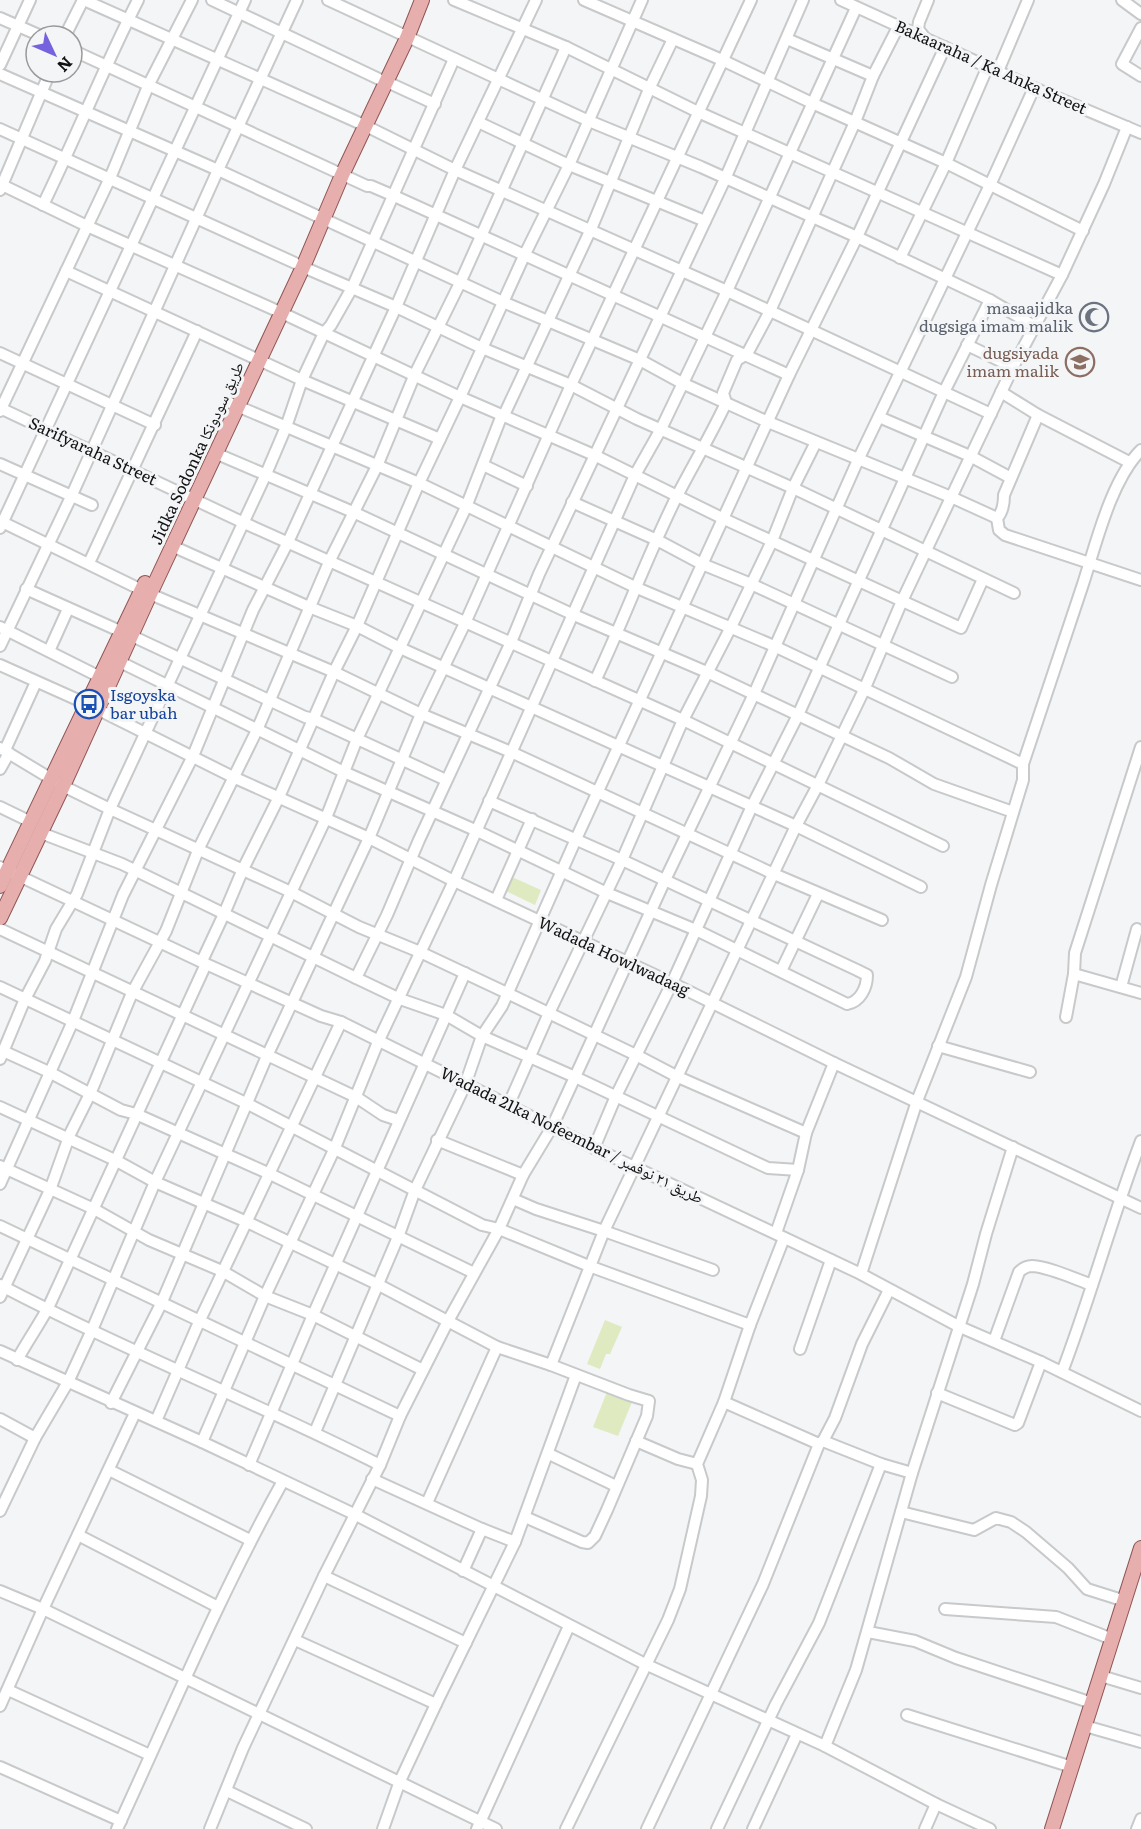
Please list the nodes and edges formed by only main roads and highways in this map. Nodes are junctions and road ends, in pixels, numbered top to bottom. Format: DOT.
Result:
graph roads {
  1 [pos="413,0"];
  2 [pos="422,0"];
  3 [pos="403,36"];
  4 [pos="233,405"];
  5 [pos="191,496"];
  6 [pos="146,592"];
  7 [pos="127,634"];
  8 [pos="93,707"];
  9 [pos="9,871"];
  10 [pos="0,886"];
  11 [pos="0,918"];
  12 [pos="1141,1548"];
  13 [pos="1052,1829"];
  1 -- 3 [label="main road, Jidka Sodonka طريق سودونكا"];
  2 -- 3 [label="main road, Jidka Sodonka طريق سودونكا"];
  3 -- 4 [label="main road, Jidka Sodonka طريق سودونكا"];
  4 -- 5 [label="main road, Jidka Sodonka طريق سودونكا"];
  4 -- 5 [label="main road, Jidka Sodonka طريق سودونكا"];
  5 -- 6 [label="main road, Jidka Sodonka طريق سودونكا"];
  5 -- 6 [label="main road, Jidka Sodonka طريق سودونكا"];
  6 -- 7 [label="main road, Jidka Sodonka طريق سودونكا"];
  7 -- 8 [label="main road, Jidka Sodonka طريق سودونكا"];
  7 -- 8 [label="main road, Jidka Sodonka طريق سودونكا"];
  8 -- 9 [label="main road, Jidka Sodonka طريق سودونكا"];
  9 -- 10 [label="main road, Jidka Sodonka طريق سودونكا"];
  9 -- 11 [label="main road, Jidka Sodonka طريق سودونكا"];
  12 -- 13 [label="main road"];
}
